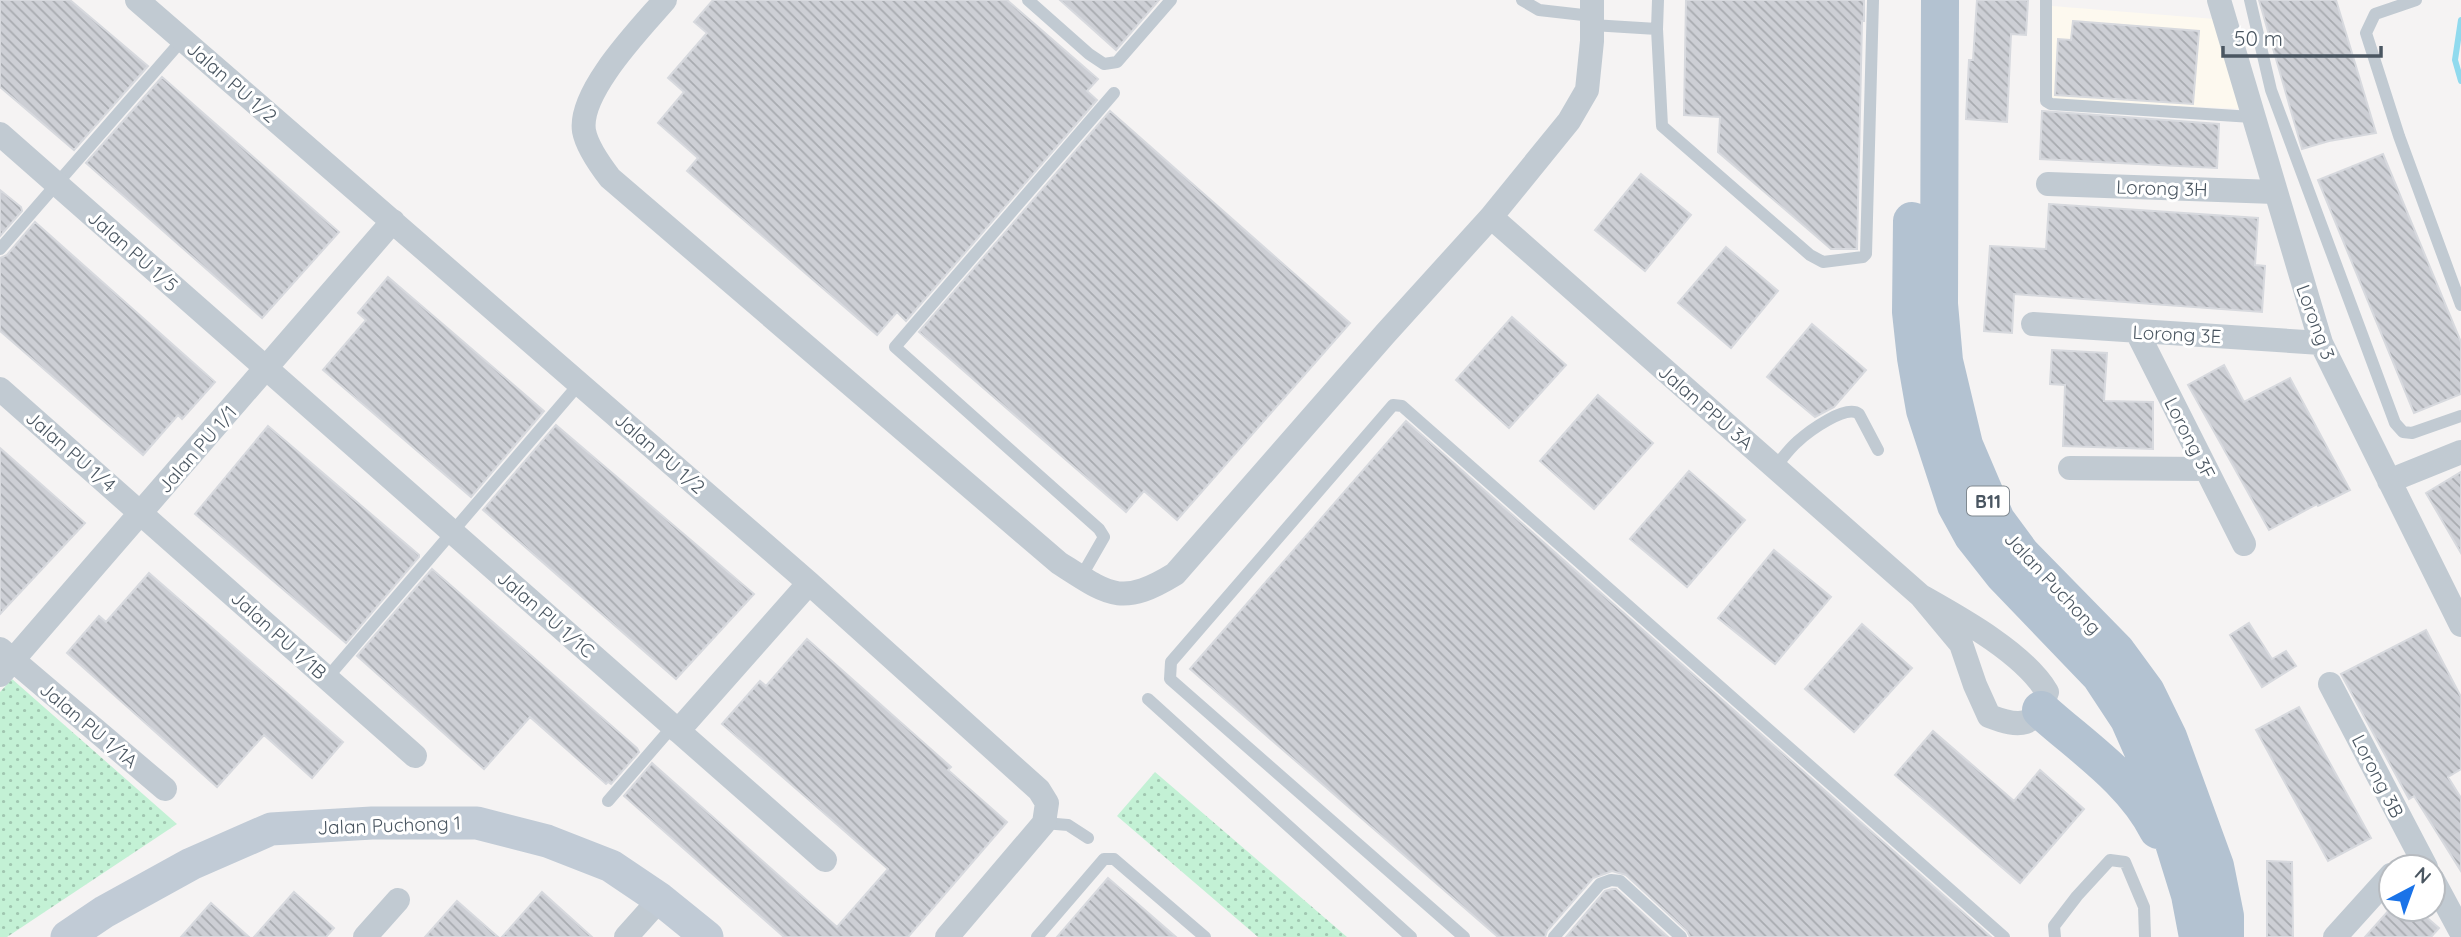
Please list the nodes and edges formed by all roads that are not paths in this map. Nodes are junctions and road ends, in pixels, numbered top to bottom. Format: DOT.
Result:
graph roads {
  1 [pos="137,0"];
  2 [pos="665,0"];
  3 [pos="1027,0"];
  4 [pos="1171,0"];
  5 [pos="1522,0"];
  6 [pos="1658,0"];
  7 [pos="1873,0"];
  8 [pos="1914,0"];
  9 [pos="1940,0"];
  10 [pos="2046,0"];
  11 [pos="2219,0"];
  12 [pos="2250,0"];
  13 [pos="2416,0"];
  14 [pos="1592,14"];
  15 [pos="1657,29"];
  16 [pos="183,40"];
  17 [pos="1114,93"];
  18 [pos="2252,117"];
  19 [pos="0,134"];
  20 [pos="57,184"];
  21 [pos="2048,184"];
  22 [pos="2275,192"];
  23 [pos="1491,218"];
  24 [pos="393,221"];
  25 [pos="0,249"];
  26 [pos="2461,305"];
  27 [pos="2033,324"];
  28 [pos="2137,332"];
  29 [pos="2320,343"];
  30 [pos="266,369"];
  31 [pos="580,383"];
  32 [pos="0,389"];
  33 [pos="2461,416"];
  34 [pos="1878,450"];
  35 [pos="2461,452"];
  36 [pos="1775,467"];
  37 [pos="2070,468"];
  38 [pos="2206,469"];
  39 [pos="2389,481"];
  40 [pos="142,513"];
  41 [pos="452,532"];
  42 [pos="2244,544"];
  43 [pos="1081,577"];
  44 [pos="809,583"];
  45 [pos="1921,596"];
  46 [pos="2458,612"];
  47 [pos="4,662"];
  48 [pos="327,678"];
  49 [pos="2330,684"];
  50 [pos="1147,699"];
  51 [pos="2041,710"];
  52 [pos="675,728"];
  53 [pos="415,756"];
  54 [pos="164,789"];
  55 [pos="608,801"];
  56 [pos="1044,823"];
  57 [pos="1088,838"];
  58 [pos="2418,853"];
  59 [pos="825,860"];
  60 [pos="2377,890"];
  61 [pos="2190,895"];
  62 [pos="660,899"];
  63 [pos="398,900"];
  64 [pos="2447,906"];
  65 [pos="2461,932"];
  66 [pos="67,937"];
  67 [pos="365,937"];
  68 [pos="626,937"];
  69 [pos="707,937"];
  70 [pos="947,937"];
  71 [pos="1037,937"];
  72 [pos="1205,937"];
  73 [pos="1411,937"];
  74 [pos="1464,937"];
  75 [pos="1554,937"];
  76 [pos="1681,937"];
  77 [pos="2004,937"];
  78 [pos="2055,937"];
  79 [pos="2144,937"];
  80 [pos="2198,937"];
  81 [pos="2225,937"];
  82 [pos="2335,937"];
  1 -- 16 [label="street, Jalan PU 1/2"];
  2 -- 43 [label="street"];
  3 -- 4 [label="lane"];
  5 -- 14 [label="lane"];
  6 -- 15 [label="lane"];
  7 -- 15 [label="lane"];
  8 -- 61 [label="main road, Jalan Puchong / B11"];
  9 -- 81 [label="main road, Jalan Puchong / B11"];
  10 -- 18 [label="lane"];
  11 -- 18 [label="street, Lorong 3"];
  12 -- 33 [label="lane"];
  13 -- 26 [label="lane"];
  14 -- 15 [label="lane"];
  14 -- 23 [label="street"];
  16 -- 20 [label="lane"];
  16 -- 24 [label="street, Jalan PU 1/2"];
  17 -- 43 [label="lane"];
  18 -- 22 [label="street, Lorong 3"];
  19 -- 20 [label="street, Jalan PU 1/5"];
  20 -- 25 [label="lane"];
  20 -- 30 [label="street, Jalan PU 1/5"];
  21 -- 22 [label="street, Lorong 3H"];
  22 -- 29 [label="street, Lorong 3"];
  23 -- 36 [label="street, Jalan PPU 3A"];
  23 -- 43 [label="street"];
  24 -- 30 [label="street, Jalan PU 1/1"];
  24 -- 31 [label="street, Jalan PU 1/2"];
  27 -- 28 [label="street, Lorong 3E"];
  28 -- 29 [label="street, Lorong 3E"];
  28 -- 38 [label="street, Lorong 3F"];
  29 -- 39 [label="street, Lorong 3"];
  30 -- 40 [label="street, Jalan PU 1/1"];
  30 -- 41 [label="street, Jalan PU 1/1C"];
  31 -- 41 [label="lane"];
  31 -- 44 [label="street, Jalan PU 1/2"];
  32 -- 40 [label="street, Jalan PU 1/4"];
  34 -- 36 [label="lane"];
  35 -- 39 [label="street"];
  36 -- 45 [label="street, Jalan PPU 3A"];
  37 -- 38 [label="street"];
  38 -- 42 [label="street, Lorong 3F"];
  39 -- 46 [label="street, Lorong 3"];
  40 -- 47 [label="street, Jalan PU 1/1"];
  40 -- 48 [label="street, Jalan PU 1/1B"];
  41 -- 48 [label="lane"];
  41 -- 52 [label="street, Jalan PU 1/1C"];
  44 -- 52 [label="street"];
  44 -- 56 [label="street, Jalan PU 1/2"];
  45 -- 51 [label="street, Jalan PPU 3A"];
  45 -- 51 [label="street, Jalan PPU 3A"];
  47 -- 54 [label="street, Jalan PU 1/1A"];
  48 -- 53 [label="street, Jalan PU 1/1B"];
  49 -- 58 [label="street, Lorong 3B"];
  50 -- 73 [label="lane"];
  51 -- 61 [label="main road"];
  52 -- 55 [label="lane"];
  52 -- 59 [label="street, Jalan PU 1/1C"];
  56 -- 57 [label="lane"];
  56 -- 70 [label="street"];
  60 -- 82 [label="street"];
  61 -- 80 [label="main road, Jalan Puchong / B11"];
  62 -- 66 [label="street, Jalan Puchong 1"];
  62 -- 68 [label="street"];
  62 -- 69 [label="street, Jalan Puchong 1"];
  63 -- 67 [label="street"];
  64 -- 65 [label="street"];
  71 -- 72 [label="lane"];
  74 -- 77 [label="lane"];
  75 -- 76 [label="lane"];
  78 -- 79 [label="lane"];
}
